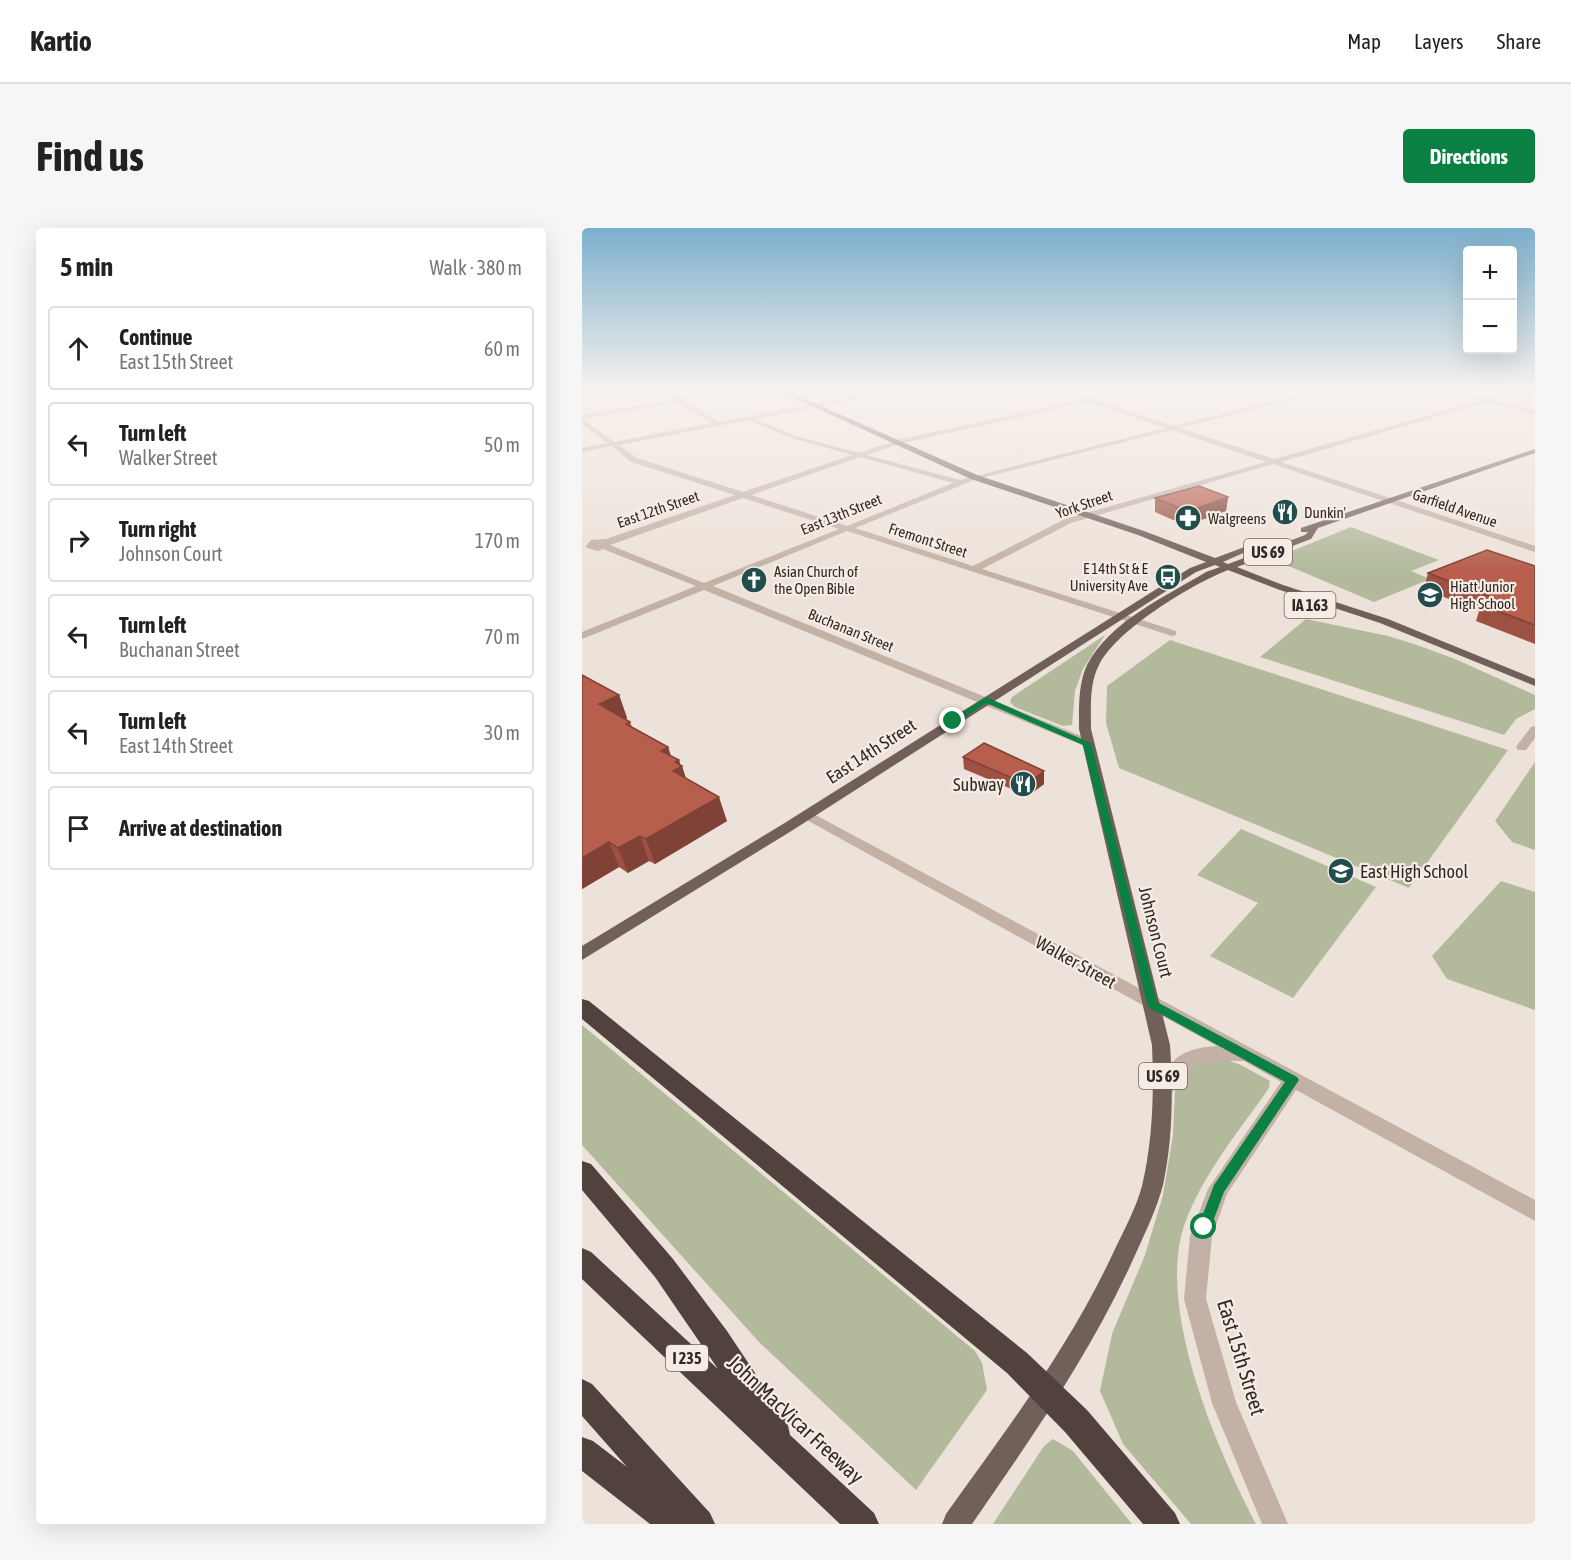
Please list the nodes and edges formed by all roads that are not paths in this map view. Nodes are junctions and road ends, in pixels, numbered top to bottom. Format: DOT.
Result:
graph roads {
  1 [pos="622,450"];
  2 [pos="841,450"];
  3 [pos="871,450"];
  4 [pos="916,450"];
  5 [pos="1082,450"];
  6 [pos="1241,450"];
  7 [pos="1310,450"];
  8 [pos="1535,451"];
  9 [pos="857,455"];
  10 [pos="1273,461"];
  11 [pos="974,477"];
  12 [pos="960,482"];
  13 [pos="741,495"];
  14 [pos="1392,501"];
  15 [pos="1087,515"];
  16 [pos="844,529"];
  17 [pos="1314,529"];
  18 [pos="582,537"];
  19 [pos="606,544"];
  20 [pos="589,546"];
  21 [pos="1535,549"];
  22 [pos="1204,565"];
  23 [pos="1217,566"];
  24 [pos="1229,567"];
  25 [pos="972,570"];
  26 [pos="704,586"];
  27 [pos="1120,616"];
  28 [pos="1136,621"];
  29 [pos="1172,633"];
  30 [pos="1420,635"];
  31 [pos="582,636"];
  32 [pos="1535,683"];
  33 [pos="986,700"];
  34 [pos="1535,730"];
  35 [pos="1087,743"];
  36 [pos="1521,747"];
  37 [pos="808,815"];
  38 [pos="582,954"];
  39 [pos="1152,1004"];
  40 [pos="582,1007"];
  41 [pos="1247,1056"];
  42 [pos="1293,1080"];
  43 [pos="1164,1089"];
  44 [pos="582,1172"];
  45 [pos="1535,1211"];
  46 [pos="582,1261"];
  47 [pos="1047,1391"];
  48 [pos="582,1394"];
  49 [pos="582,1452"];
  50 [pos="792,1456"];
  51 [pos="676,1524"];
  52 [pos="699,1524"];
  53 [pos="863,1524"];
  54 [pos="956,1524"];
  55 [pos="1164,1524"];
  56 [pos="1275,1524"];
  1 -- 13 [label="street, Fremont Street"];
  2 -- 9 [label="street"];
  3 -- 9 [label="street, East 12th Street"];
  4 -- 11 [label="main road"];
  5 -- 11 [label="street, East 13th Street"];
  6 -- 10 [label="street, Garfield Avenue"];
  7 -- 10 [label="street, York Street"];
  8 -- 14 [label="main road, East 14th Street / US 69"];
  9 -- 12 [label="street"];
  9 -- 13 [label="street, East 12th Street"];
  10 -- 14 [label="street, Garfield Avenue"];
  10 -- 15 [label="street, York Street"];
  11 -- 12 [label="street, East 13th Street"];
  11 -- 15 [label="main road"];
  12 -- 16 [label="street, East 13th Street"];
  13 -- 16 [label="street, Fremont Street"];
  13 -- 19 [label="street, East 12th Street"];
  14 -- 17 [label="main road, East 14th Street / US 69"];
  14 -- 21 [label="street, Garfield Avenue"];
  15 -- 22 [label="main road"];
  15 -- 23 [label="main road"];
  15 -- 25 [label="street, York Street"];
  16 -- 25 [label="street, Fremont Street"];
  16 -- 26 [label="street, East 13th Street"];
  17 -- 23 [label="main road, East 14th Street / US 69"];
  17 -- 24 [label="main road, East 14th Street / US 69"];
  18 -- 20 [label="street"];
  19 -- 20 [label="street"];
  19 -- 26 [label="street, Buchanan Street"];
  22 -- 23 [label="main road, East 14th Street / US 69"];
  22 -- 27 [label="main road, East 14th Street / US 69"];
  23 -- 24 [label="main road, IA 163"];
  23 -- 28 [label="main road, East 14th Street / US 69"];
  23 -- 30 [label="main road, IA 163"];
  24 -- 30 [label="main road, IA 163"];
  25 -- 27 [label="street, Fremont Street"];
  26 -- 31 [label="street, East 13th Street"];
  26 -- 33 [label="street, Buchanan Street"];
  27 -- 28 [label="street, Fremont Street"];
  27 -- 33 [label="main road, East 14th Street / US 69"];
  28 -- 29 [label="street, Fremont Street"];
  28 -- 35 [label="main road, Johnson Court / US 69"];
  30 -- 32 [label="main road, IA 163"];
  33 -- 35 [label="street, Buchanan Street"];
  33 -- 37 [label="main road, East 14th Street / US 69"];
  34 -- 36 [label="street"];
  35 -- 39 [label="main road, Johnson Court / US 69"];
  37 -- 38 [label="main road, East 14th Street / US 69"];
  37 -- 39 [label="street, Walker Street"];
  39 -- 41 [label="street, Walker Street"];
  39 -- 43 [label="main road, Johnson Court / US 69"];
  40 -- 47 [label="highway"];
  41 -- 42 [label="street, Walker Street"];
  41 -- 43 [label="street"];
  42 -- 45 [label="street, Walker Street"];
  42 -- 56 [label="street, East 15th Street"];
  43 -- 47 [label="main road, Johnson Court / US 69"];
  44 -- 50 [label="highway"];
  46 -- 50 [label="highway, John MacVicar Freeway / I 235"];
  47 -- 54 [label="main road, US 69"];
  47 -- 55 [label="highway"];
  48 -- 52 [label="highway"];
  49 -- 51 [label="highway"];
  50 -- 53 [label="highway, John MacVicar Freeway / I 235"];
}
